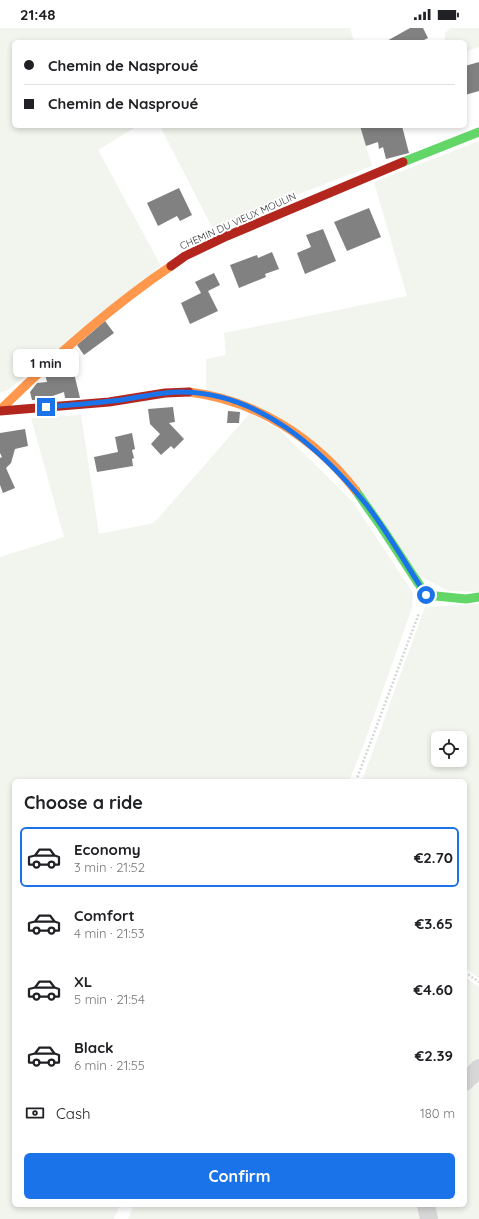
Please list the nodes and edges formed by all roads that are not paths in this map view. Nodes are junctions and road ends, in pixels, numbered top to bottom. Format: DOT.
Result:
graph roads {
  1 [pos="479,132"];
  2 [pos="0,410"];
  3 [pos="479,597"];
  4 [pos="479,1068"];
  5 [pos="467,1080"];
  6 [pos="426,1207"];
  7 [pos="429,1219"];
  1 -- 2 [label="street, CHEMIN DU VIEUX MOULIN"];
  2 -- 3 [label="street"];
  4 -- 5 [label="street"];
  6 -- 7 [label="street"];
}
